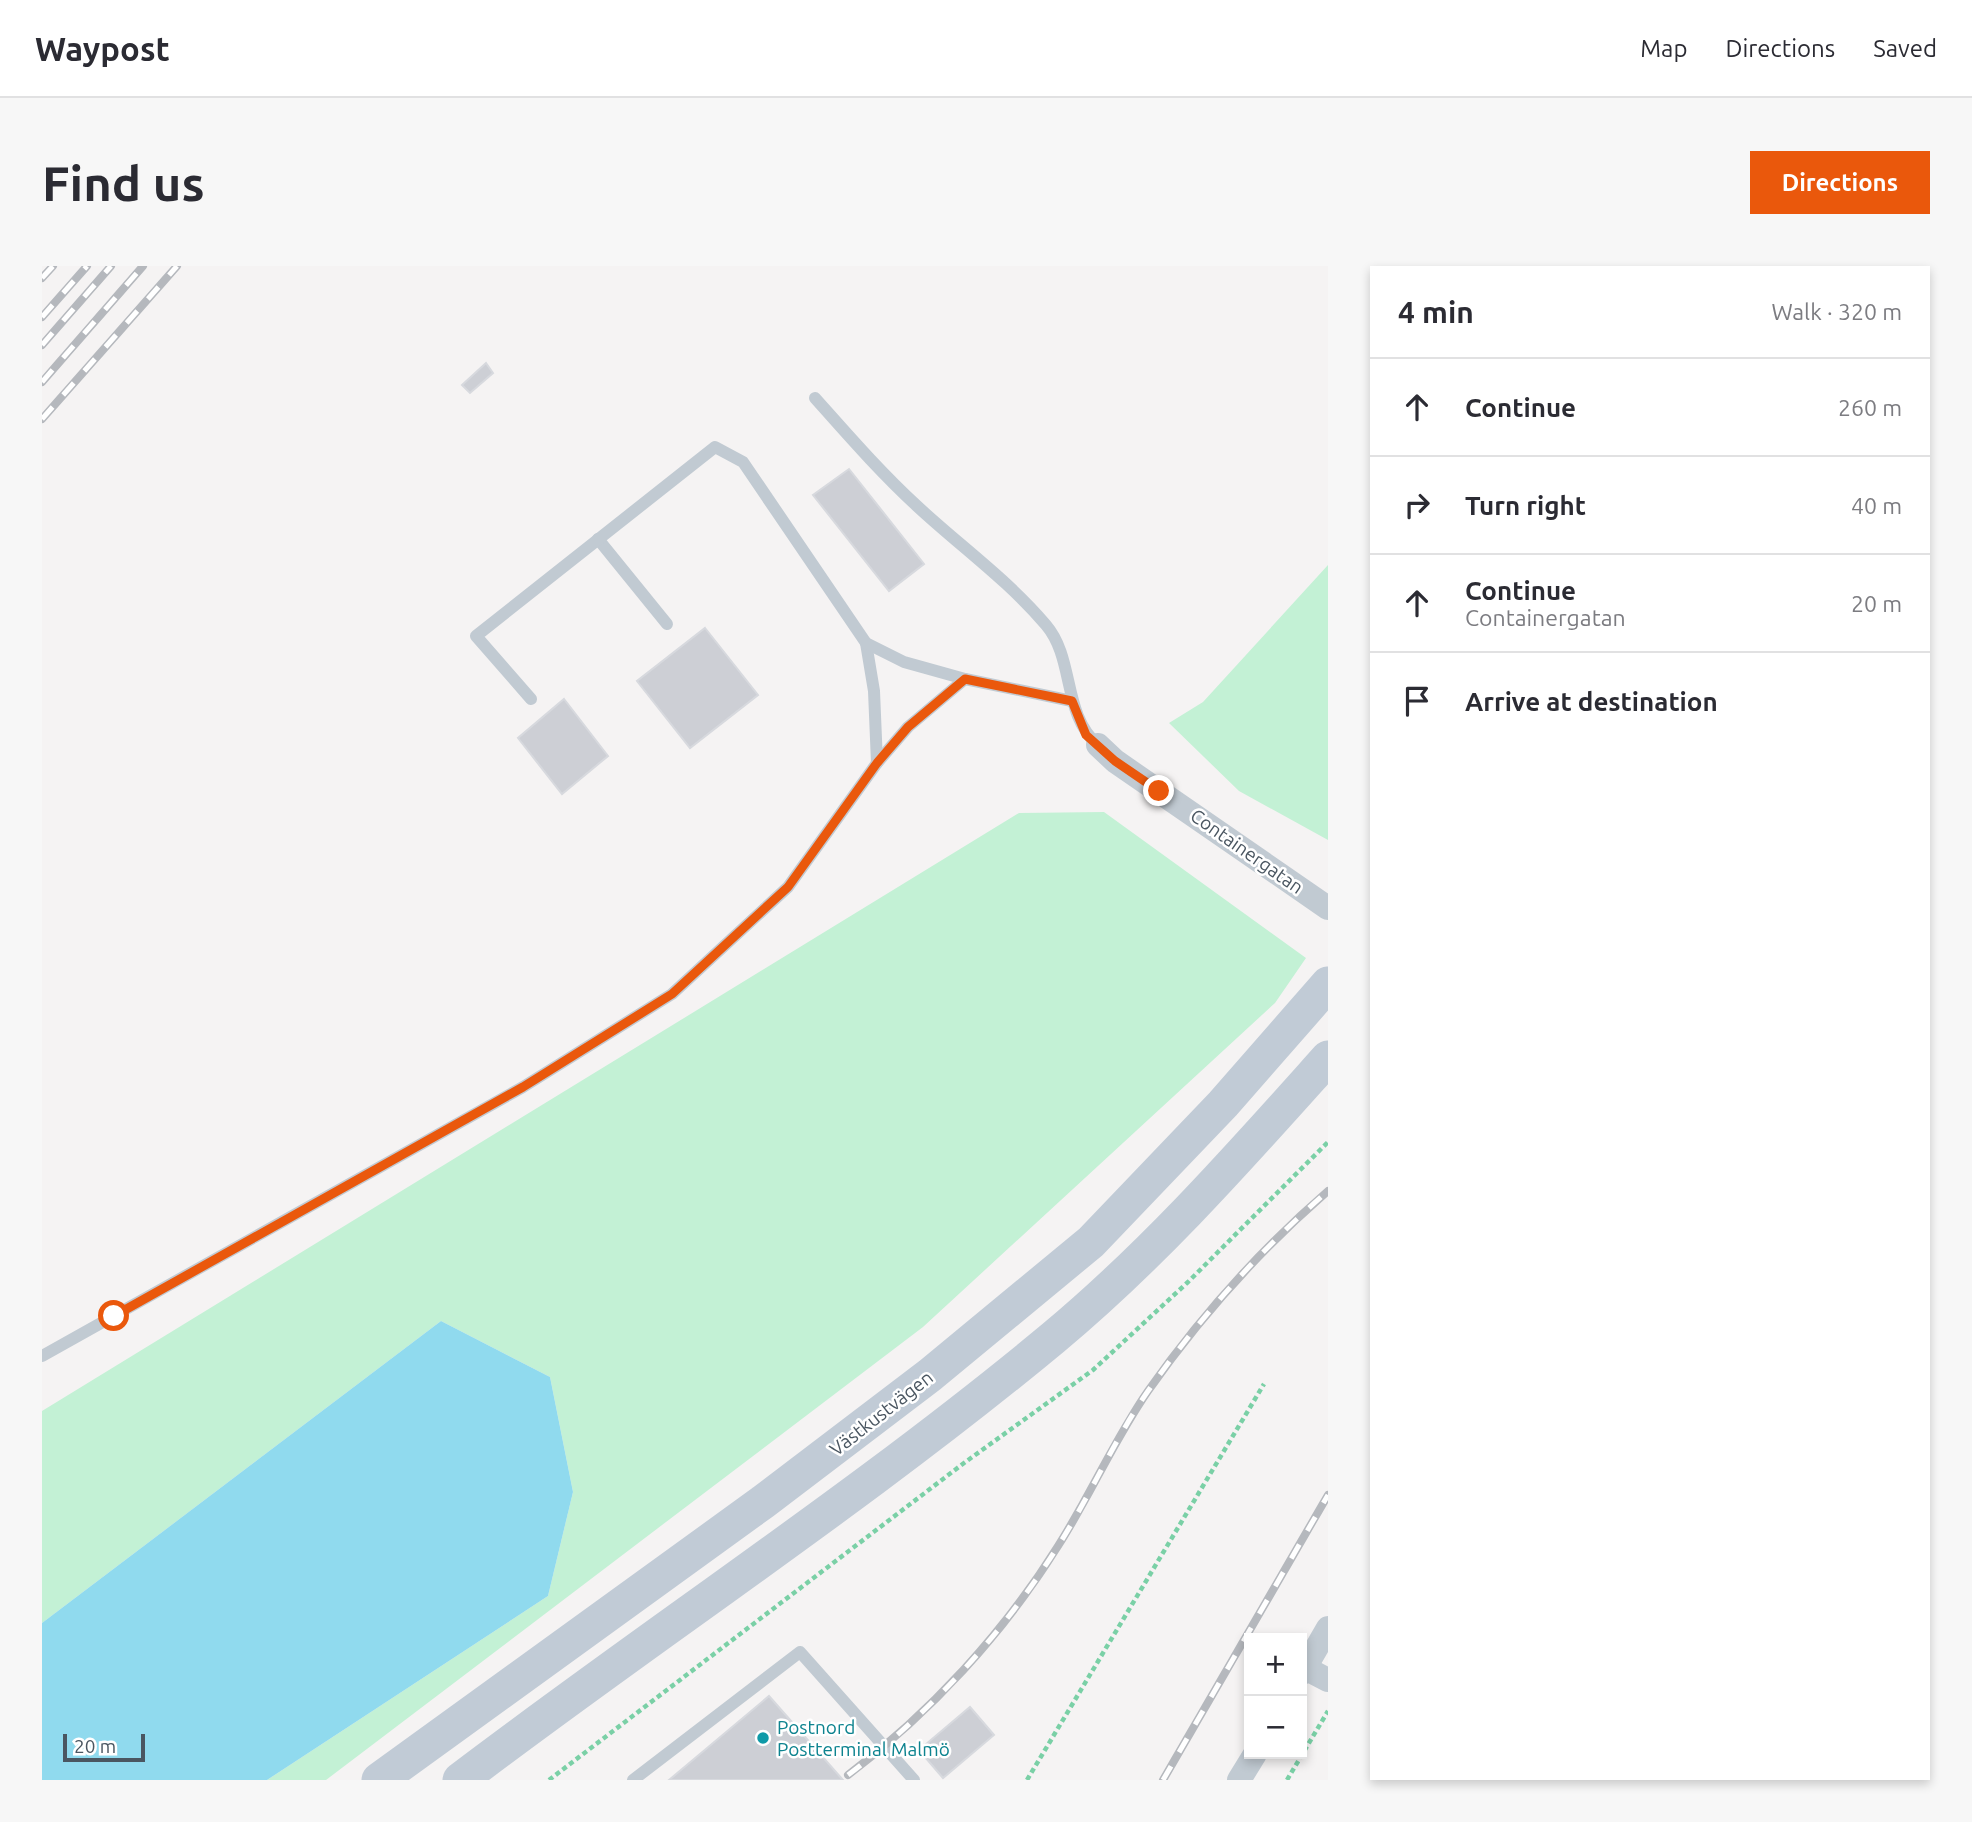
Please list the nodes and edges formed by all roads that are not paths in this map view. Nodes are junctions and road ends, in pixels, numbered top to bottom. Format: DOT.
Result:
graph roads {
  1 [pos="815,398"];
  2 [pos="598,540"];
  3 [pos="667,624"];
  4 [pos="866,643"];
  5 [pos="965,679"];
  6 [pos="531,699"];
  7 [pos="1072,701"];
  8 [pos="1098,745"];
  9 [pos="877,763"];
  10 [pos="1328,908"];
  11 [pos="1328,984"];
  12 [pos="1328,1058"];
  13 [pos="42,1356"];
  14 [pos="1328,1628"];
  15 [pos="1307,1663"];
  16 [pos="1307,1672"];
  17 [pos="1328,1680"];
  18 [pos="435,1740"];
  19 [pos="1252,1759"];
  20 [pos="361,1780"];
  21 [pos="379,1780"];
  22 [pos="460,1780"];
  23 [pos="633,1780"];
  24 [pos="914,1780"];
  25 [pos="1239,1780"];
  1 -- 7 [label="lane"];
  2 -- 3 [label="lane"];
  2 -- 4 [label="lane"];
  2 -- 6 [label="lane"];
  4 -- 5 [label="lane"];
  4 -- 9 [label="lane"];
  5 -- 7 [label="lane"];
  5 -- 9 [label="lane"];
  7 -- 8 [label="lane"];
  8 -- 10 [label="street, Containergatan"];
  9 -- 13 [label="lane"];
  11 -- 18 [label="main road, Västkustvägen"];
  12 -- 22 [label="main road"];
  14 -- 15 [label="street"];
  16 -- 17 [label="street"];
  18 -- 20 [label="main road"];
  18 -- 21 [label="main road, Västkustvägen"];
  19 -- 25 [label="street"];
  23 -- 24 [label="lane"];
}
